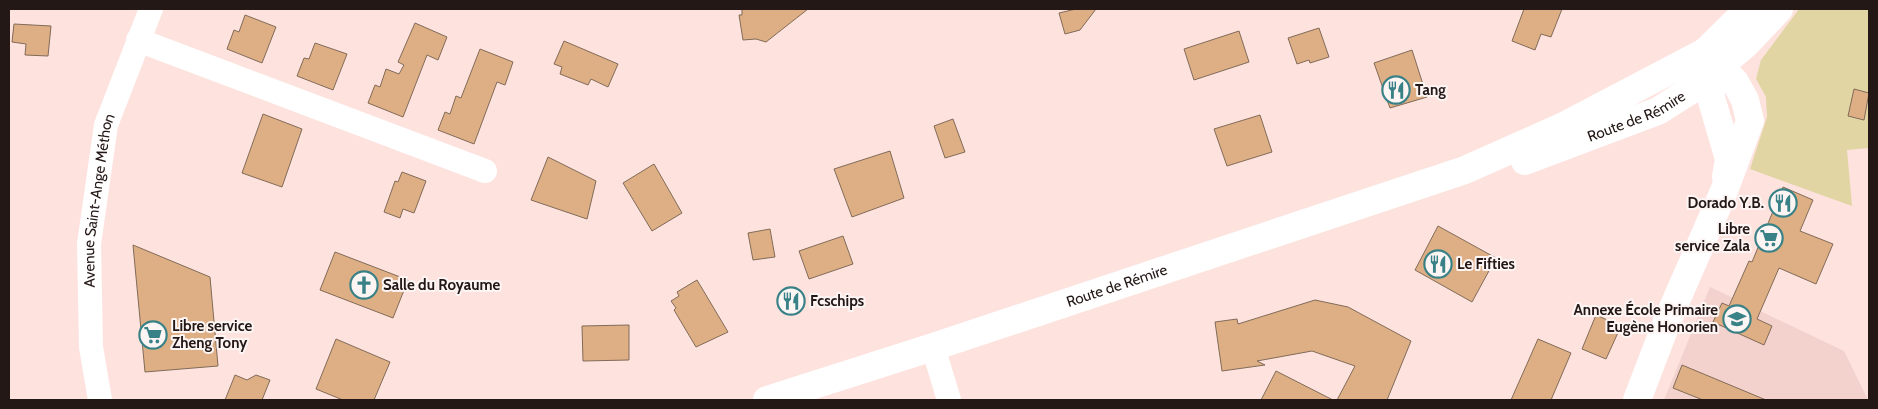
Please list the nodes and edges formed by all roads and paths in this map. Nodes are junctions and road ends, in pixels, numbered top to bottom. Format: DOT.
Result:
graph roads {
  1 [pos="151,9"];
  2 [pos="1749,9"];
  3 [pos="1779,9"];
  4 [pos="138,40"];
  5 [pos="1712,58"];
  6 [pos="1658,110"];
  7 [pos="1721,126"];
  8 [pos="1465,170"];
  9 [pos="485,172"];
  10 [pos="1724,190"];
  11 [pos="933,347"];
  12 [pos="100,400"];
  13 [pos="767,400"];
  14 [pos="949,400"];
  15 [pos="1637,400"];
  1 -- 4 [label="street, Avenue Saint-Ange Méthon"];
  2 -- 5 [label="main road, Route de Rémire"];
  3 -- 5 [label="main road, Route de Rémire"];
  4 -- 9 [label="street"];
  4 -- 12 [label="street, Avenue Saint-Ange Méthon"];
  5 -- 6 [label="main road, Route de Rémire"];
  5 -- 7 [label="main road"];
  5 -- 8 [label="main road, Route de Rémire"];
  5 -- 10 [label="main road"];
  6 -- 7 [label="main road"];
  6 -- 8 [label="main road, Route de Rémire"];
  7 -- 10 [label="main road"];
  8 -- 11 [label="main road, Route de Rémire"];
  10 -- 15 [label="main road"];
  11 -- 13 [label="main road, Route de Rémire"];
  11 -- 14 [label="street"];
}
